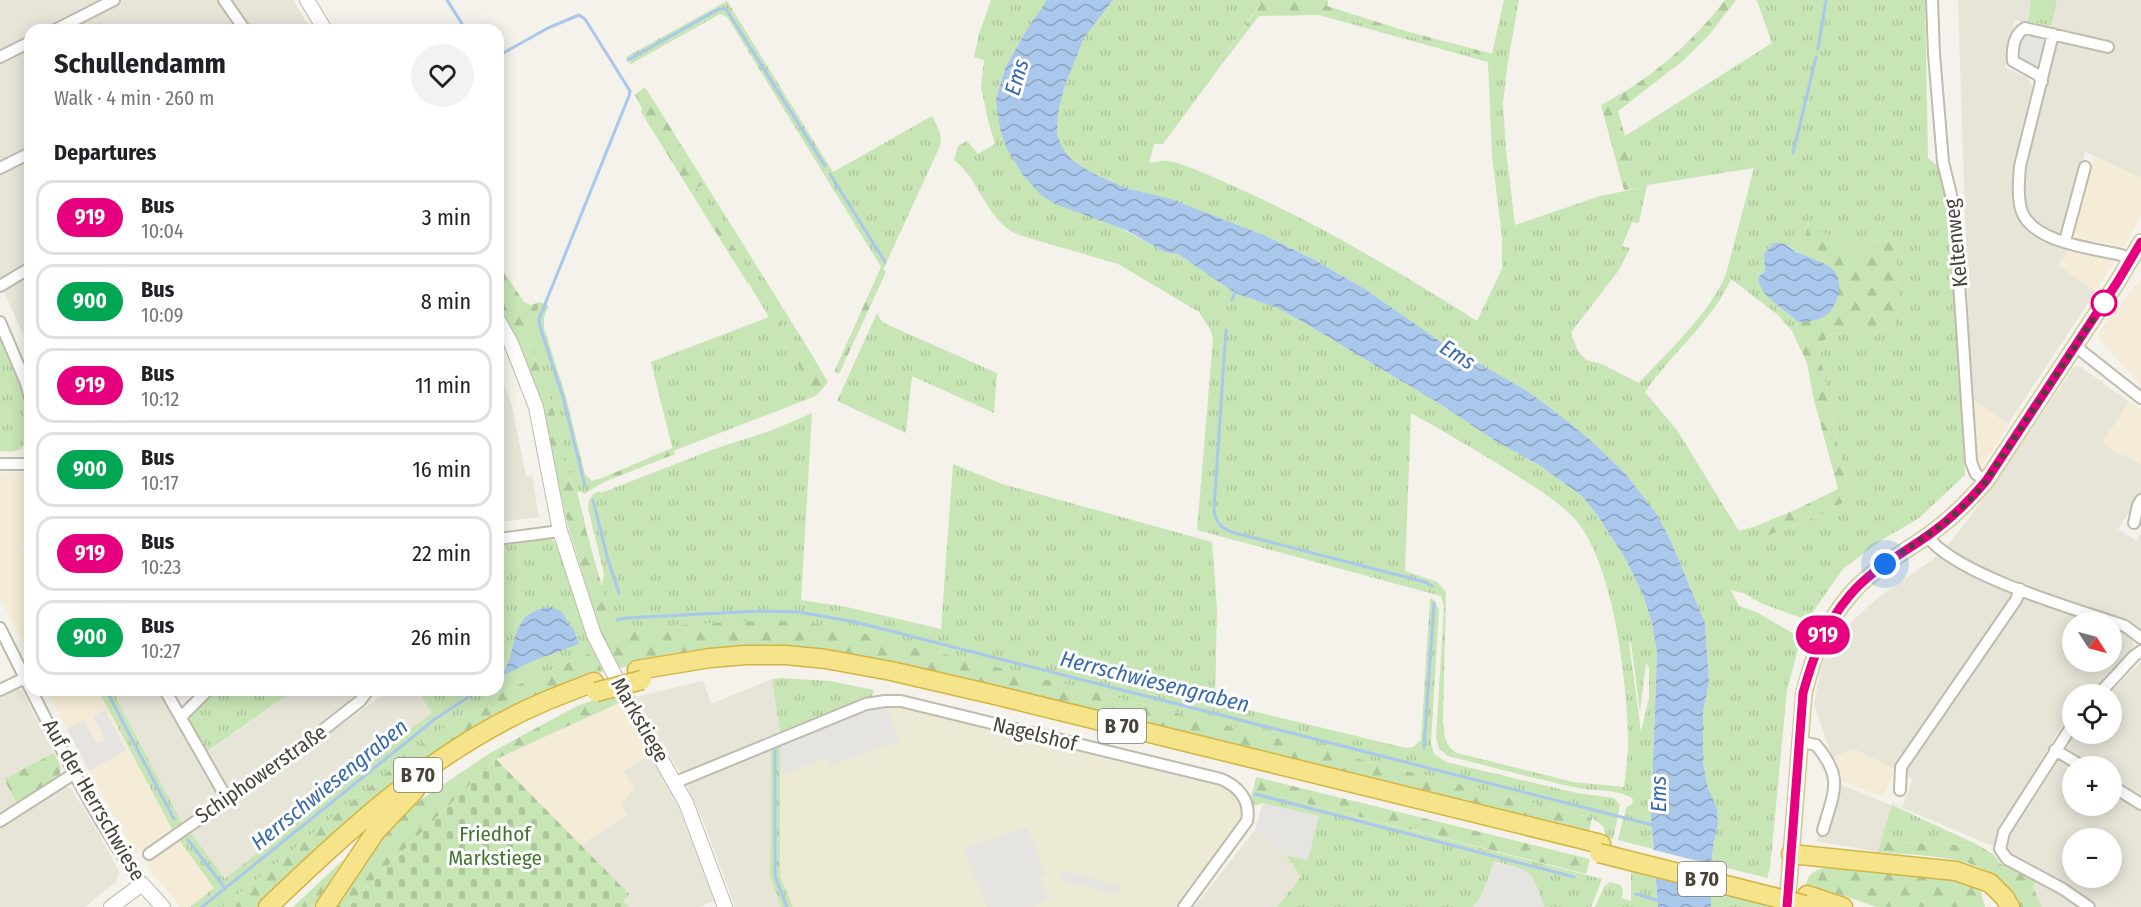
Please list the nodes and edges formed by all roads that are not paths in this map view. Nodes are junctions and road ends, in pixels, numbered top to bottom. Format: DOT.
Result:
graph roads {
  1 [pos="114,0"];
  2 [pos="224,0"];
  3 [pos="306,0"];
  4 [pos="1932,0"];
  5 [pos="67,24"];
  6 [pos="241,24"];
  7 [pos="321,24"];
  8 [pos="2053,34"];
  9 [pos="24,45"];
  10 [pos="2108,47"];
  11 [pos="0,57"];
  12 [pos="2042,82"];
  13 [pos="24,156"];
  14 [pos="2085,167"];
  15 [pos="0,168"];
  16 [pos="2065,241"];
  17 [pos="2141,242"];
  18 [pos="2131,260"];
  19 [pos="24,272"];
  20 [pos="0,286"];
  21 [pos="0,322"];
  22 [pos="504,331"];
  23 [pos="2075,346"];
  24 [pos="24,381"];
  25 [pos="2141,398"];
  26 [pos="0,464"];
  27 [pos="24,464"];
  28 [pos="1986,481"];
  29 [pos="2141,500"];
  30 [pos="2134,523"];
  31 [pos="560,531"];
  32 [pos="1928,536"];
  33 [pos="504,538"];
  34 [pos="2020,589"];
  35 [pos="0,628"];
  36 [pos="2141,638"];
  37 [pos="2141,651"];
  38 [pos="24,676"];
  39 [pos="24,678"];
  40 [pos="2107,684"];
  41 [pos="595,687"];
  42 [pos="0,690"];
  43 [pos="34,696"];
  44 [pos="169,696"];
  45 [pos="202,696"];
  46 [pos="364,696"];
  47 [pos="181,717"];
  48 [pos="2062,740"];
  49 [pos="1798,741"];
  50 [pos="2055,750"];
  51 [pos="2065,756"];
  52 [pos="75,773"];
  53 [pos="676,782"];
  54 [pos="415,790"];
  55 [pos="1900,790"];
  56 [pos="2122,792"];
  57 [pos="227,799"];
  58 [pos="2141,804"];
  59 [pos="0,821"];
  60 [pos="1823,830"];
  61 [pos="149,854"];
  62 [pos="1791,854"];
  63 [pos="1973,876"];
  64 [pos="142,884"];
  65 [pos="1808,902"];
  66 [pos="111,907"];
  67 [pos="163,907"];
  68 [pos="268,907"];
  69 [pos="282,907"];
  70 [pos="324,907"];
  71 [pos="725,907"];
  72 [pos="1184,907"];
  73 [pos="1787,907"];
  74 [pos="1843,907"];
  75 [pos="1994,907"];
  76 [pos="2010,907"];
  77 [pos="2089,907"];
  1 -- 5 [label="street"];
  2 -- 6 [label="street"];
  3 -- 7 [label="street"];
  4 -- 28 [label="street, Keltenweg"];
  8 -- 10 [label="street"];
  8 -- 12 [label="street"];
  8 -- 12 [label="street"];
  9 -- 11 [label="street"];
  12 -- 16 [label="street"];
  13 -- 15 [label="street"];
  14 -- 16 [label="street"];
  16 -- 18 [label="street"];
  17 -- 18 [label="main road"];
  18 -- 23 [label="main road"];
  19 -- 20 [label="street"];
  21 -- 24 [label="street"];
  22 -- 31 [label="street, Markstiege"];
  23 -- 25 [label="street"];
  23 -- 28 [label="main road"];
  26 -- 27 [label="street"];
  28 -- 32 [label="main road"];
  29 -- 30 [label="street"];
  31 -- 33 [label="street"];
  31 -- 53 [label="street, Markstiege"];
  32 -- 34 [label="street"];
  32 -- 49 [label="main road"];
  34 -- 36 [label="street"];
  34 -- 55 [label="street"];
  35 -- 38 [label="street, Auf der Herrschwiese"];
  37 -- 40 [label="street"];
  39 -- 42 [label="street"];
  41 -- 54 [label="highway, B 70"];
  41 -- 65 [label="highway, B 70"];
  41 -- 68 [label="highway, B 70"];
  43 -- 52 [label="street, Auf der Herrschwiese"];
  44 -- 47 [label="street"];
  45 -- 47 [label="street"];
  46 -- 57 [label="street, Schiphowerstraße"];
  47 -- 57 [label="street"];
  48 -- 50 [label="street"];
  49 -- 60 [label="street"];
  49 -- 62 [label="main road"];
  50 -- 51 [label="street"];
  50 -- 77 [label="street"];
  52 -- 59 [label="street"];
  52 -- 64 [label="street, Auf der Herrschwiese"];
  53 -- 71 [label="street, Markstiege"];
  53 -- 72 [label="street, Nagelshof"];
  54 -- 69 [label="highway, B 70"];
  54 -- 70 [label="highway"];
  56 -- 58 [label="street"];
  57 -- 61 [label="street, Schiphowerstraße"];
  62 -- 63 [label="highway"];
  62 -- 73 [label="main road"];
  63 -- 75 [label="highway"];
  63 -- 76 [label="highway"];
  64 -- 66 [label="street"];
  64 -- 67 [label="street, Auf der Herrschwiese"];
  65 -- 74 [label="highway, B 70"];
}
